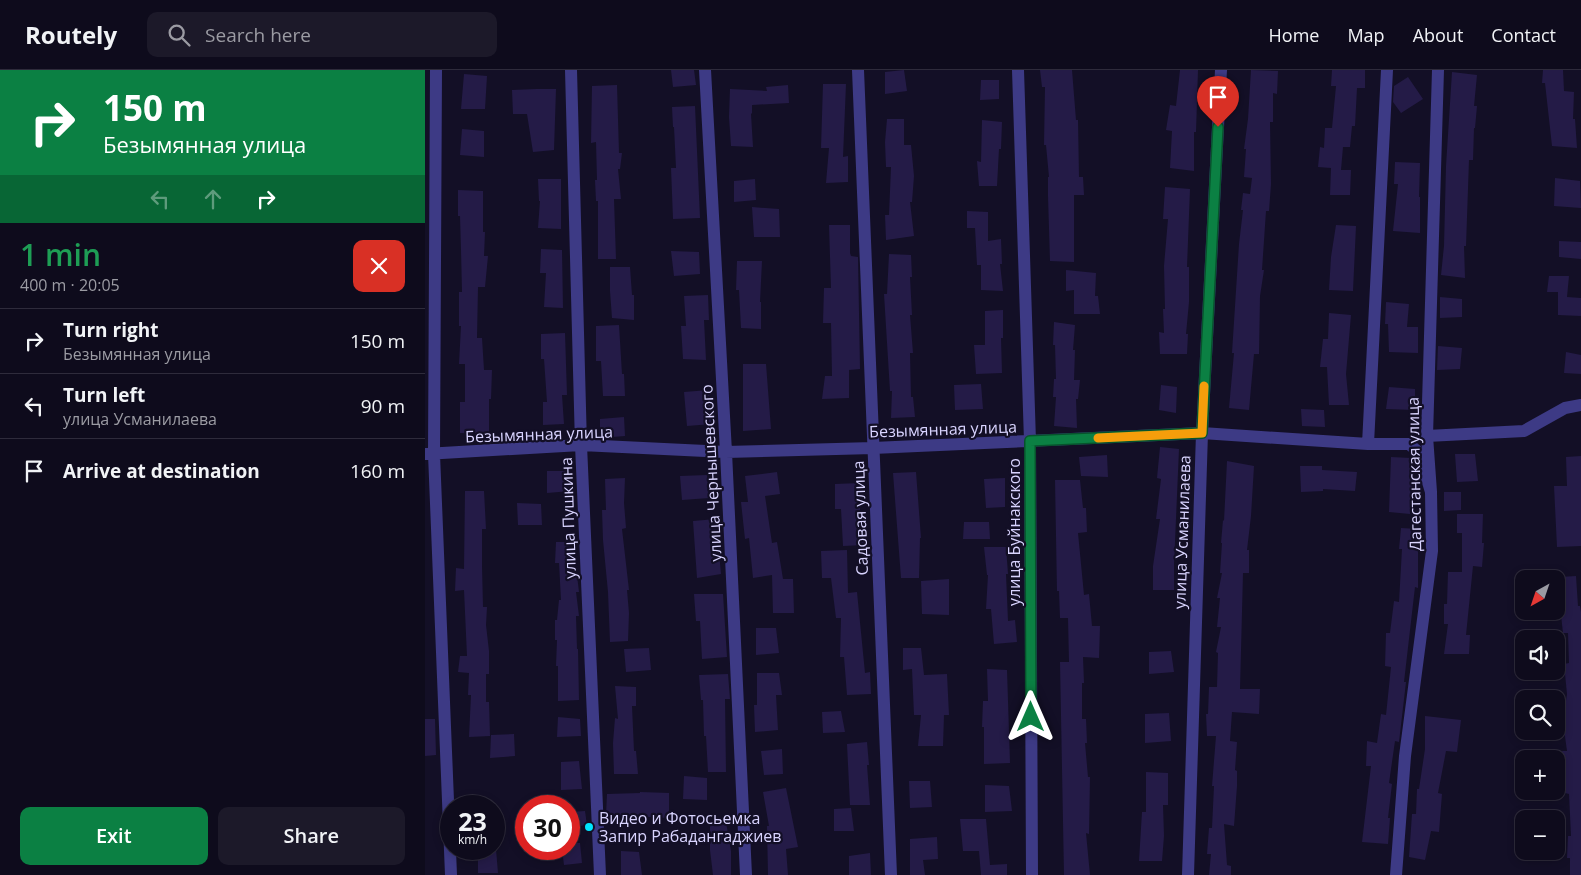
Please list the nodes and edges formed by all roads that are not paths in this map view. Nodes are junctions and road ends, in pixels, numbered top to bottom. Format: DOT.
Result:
graph roads {
  1 [pos="436,70"];
  2 [pos="571,70"];
  3 [pos="705,70"];
  4 [pos="858,70"];
  5 [pos="1017,70"];
  6 [pos="1221,70"];
  7 [pos="1387,70"];
  8 [pos="1438,70"];
  9 [pos="1581,405"];
  10 [pos="1202,433"];
  11 [pos="1427,436"];
  12 [pos="1030,441"];
  13 [pos="1368,444"];
  14 [pos="581,445"];
  15 [pos="873,448"];
  16 [pos="726,452"];
  17 [pos="429,454"];
  18 [pos="1431,492"];
  19 [pos="451,875"];
  20 [pos="600,875"];
  21 [pos="746,875"];
  22 [pos="891,875"];
  23 [pos="1032,875"];
  24 [pos="1188,875"];
  25 [pos="1396,875"];
  1 -- 17 [label="street"];
  2 -- 14 [label="street, улица Пушкина"];
  3 -- 16 [label="street, улица Чернышевского"];
  4 -- 15 [label="street, Садовая улица"];
  5 -- 12 [label="street, улица Буйнакского"];
  6 -- 10 [label="street, улица Усманилаева"];
  7 -- 13 [label="street"];
  8 -- 11 [label="street, Дагестанская улица"];
  9 -- 11 [label="street"];
  10 -- 12 [label="street, Безымянная улица"];
  10 -- 13 [label="street, Безымянная улица"];
  10 -- 24 [label="street, улица Усманилаева"];
  11 -- 18 [label="street, Дагестанская улица"];
  12 -- 15 [label="street, Безымянная улица"];
  12 -- 23 [label="street, улица Буйнакского"];
  13 -- 18 [label="street, Безымянная улица"];
  14 -- 16 [label="street, Безымянная улица"];
  14 -- 17 [label="street, Безымянная улица"];
  14 -- 20 [label="street, улица Пушкина"];
  15 -- 16 [label="street, Безымянная улица"];
  15 -- 22 [label="street, Садовая улица"];
  16 -- 21 [label="street, улица Чернышевского"];
  17 -- 19 [label="street"];
  18 -- 25 [label="street, Дагестанская улица"];
}
